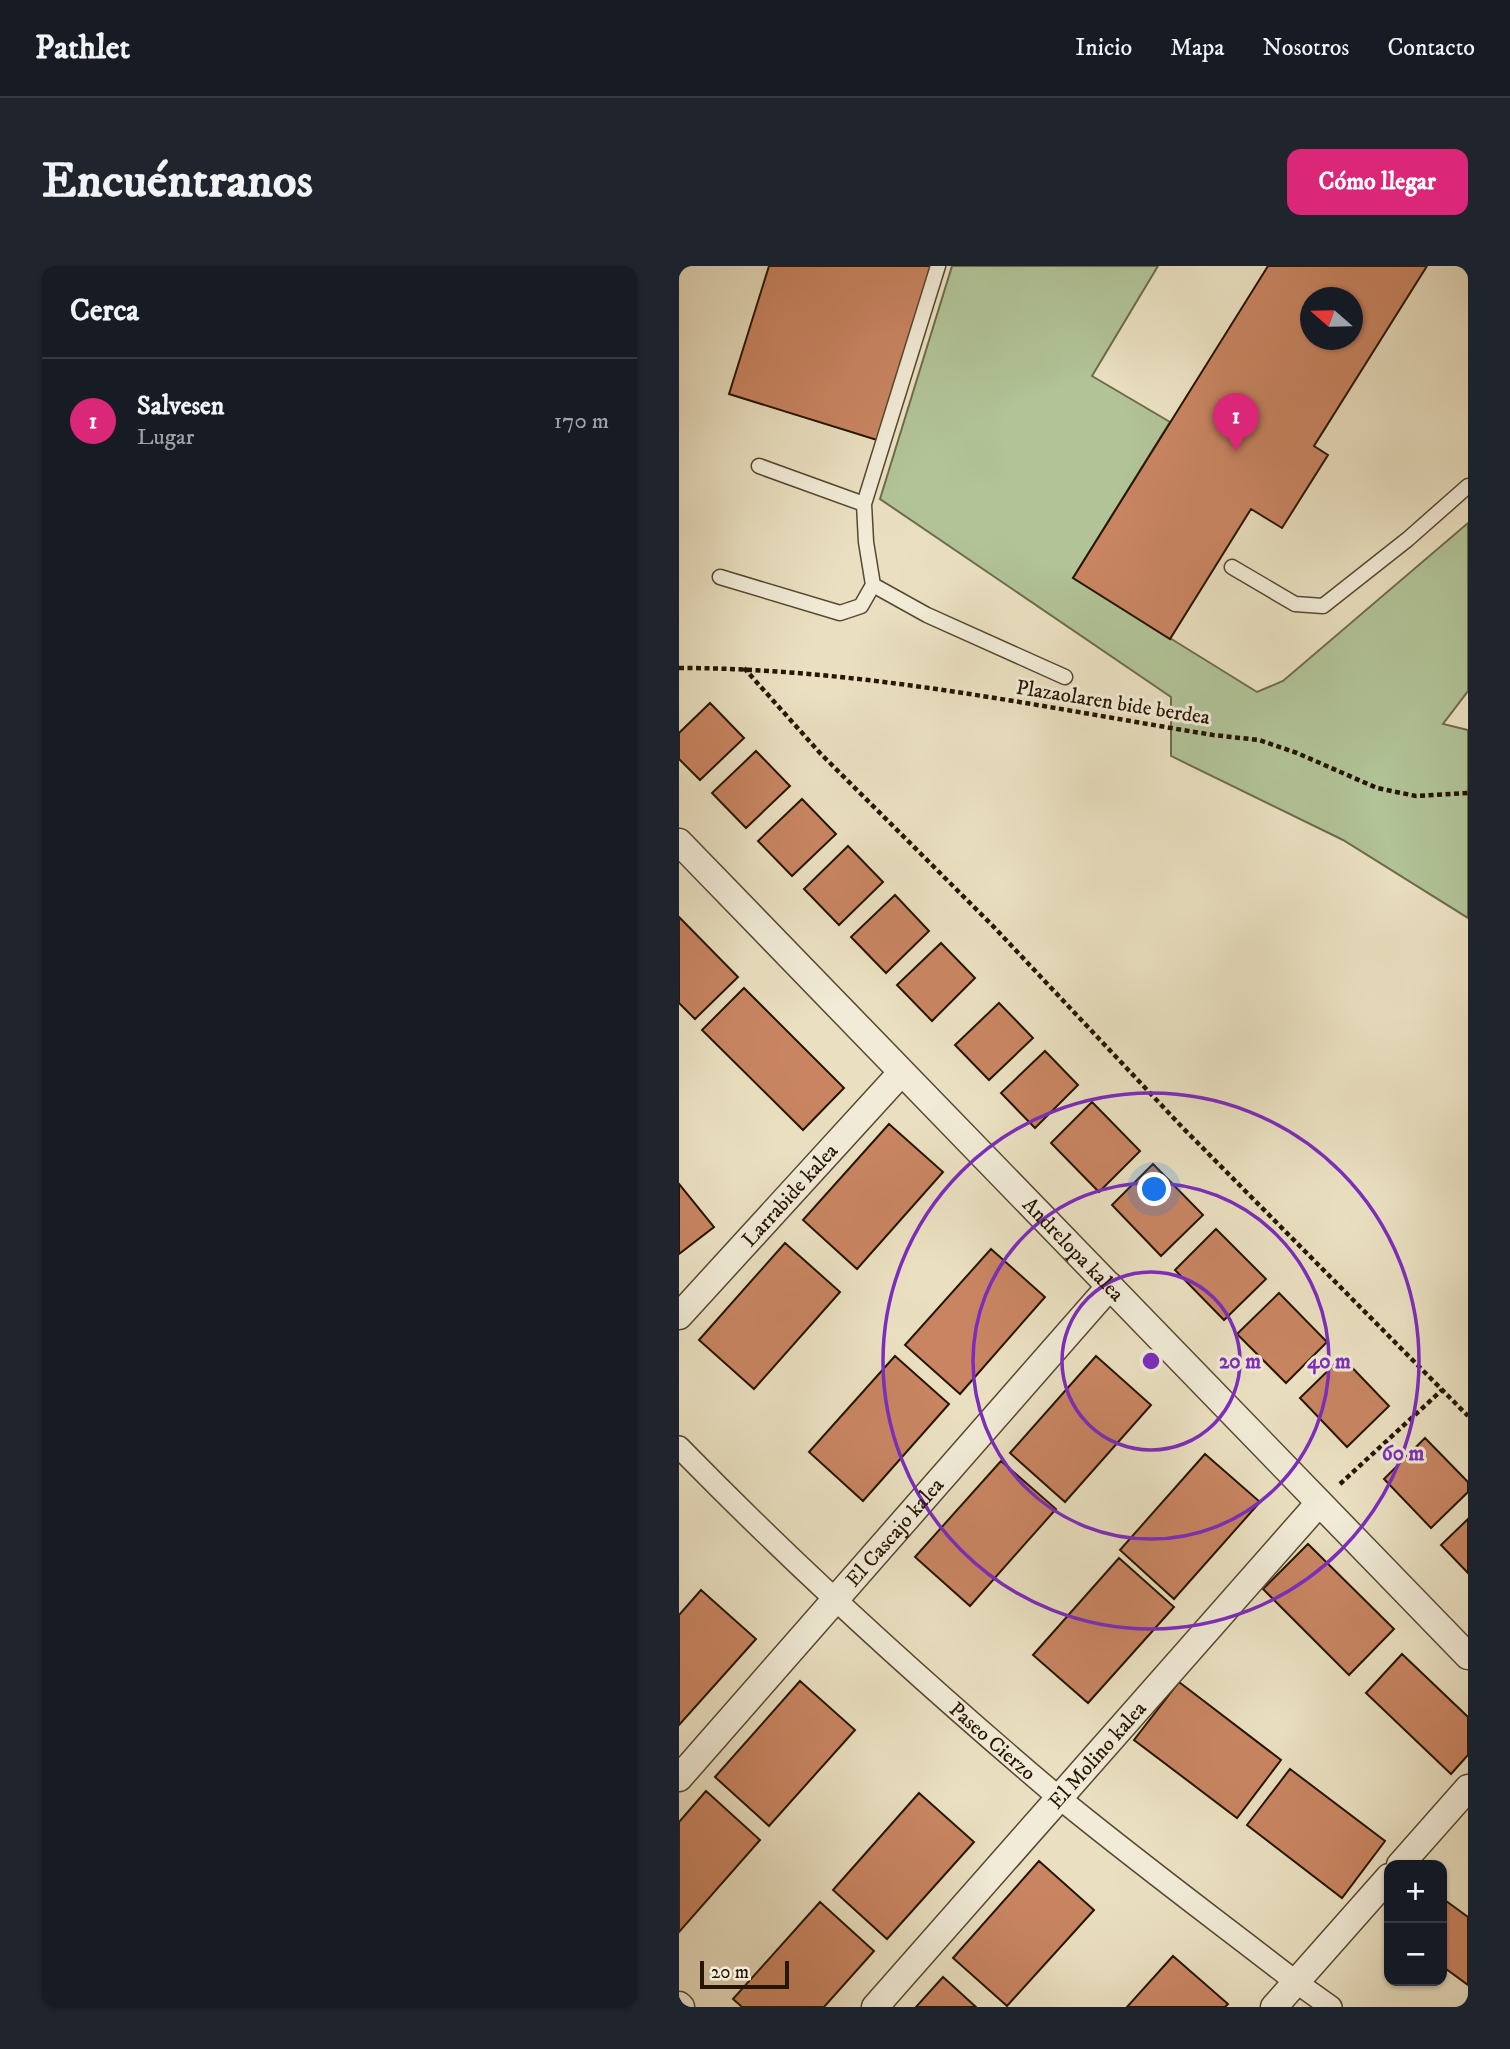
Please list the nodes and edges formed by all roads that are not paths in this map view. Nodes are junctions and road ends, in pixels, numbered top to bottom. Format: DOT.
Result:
graph roads {
  1 [pos="938,266"];
  2 [pos="759,466"];
  3 [pos="1468,486"];
  4 [pos="864,504"];
  5 [pos="1232,567"];
  6 [pos="720,577"];
  7 [pos="873,585"];
  8 [pos="1065,677"];
  9 [pos="679,842"];
  10 [pos="901,1073"];
  11 [pos="1110,1286"];
  12 [pos="679,1316"];
  13 [pos="679,1447"];
  14 [pos="1319,1503"];
  15 [pos="835,1600"];
  16 [pos="1468,1656"];
  17 [pos="679,1778"];
  18 [pos="1468,1788"];
  19 [pos="1060,1797"];
  20 [pos="1404,1860"];
  21 [pos="1384,1883"];
  22 [pos="1296,1982"];
  23 [pos="875,2007"];
  24 [pos="1273,2007"];
  25 [pos="1331,2007"];
  1 -- 4 [label="lane"];
  2 -- 4 [label="lane"];
  3 -- 5 [label="lane"];
  4 -- 7 [label="lane"];
  6 -- 7 [label="lane"];
  7 -- 8 [label="lane"];
  9 -- 10 [label="street, Andrelopa kalea"];
  10 -- 11 [label="street, Andrelopa kalea"];
  10 -- 12 [label="street, Larrabide kalea"];
  11 -- 14 [label="street, Andrelopa kalea"];
  11 -- 15 [label="street, El Cascajo kalea"];
  13 -- 15 [label="street, Paseo Cierzo"];
  14 -- 16 [label="street, Andrelopa kalea"];
  14 -- 19 [label="street, El Molino kalea"];
  15 -- 17 [label="street, El Cascajo kalea"];
  15 -- 19 [label="street, Paseo Cierzo"];
  18 -- 20 [label="street"];
  19 -- 22 [label="street, Paseo Cierzo"];
  19 -- 23 [label="street, El Molino kalea"];
  21 -- 22 [label="street"];
  22 -- 24 [label="street"];
  22 -- 25 [label="street, Paseo Cierzo"];
}
